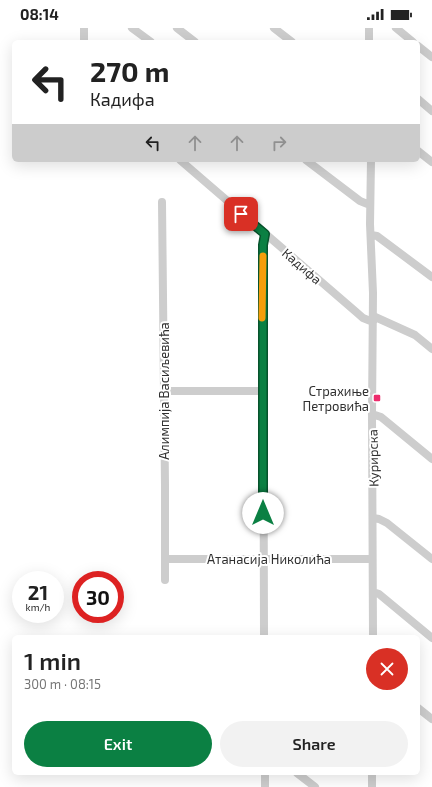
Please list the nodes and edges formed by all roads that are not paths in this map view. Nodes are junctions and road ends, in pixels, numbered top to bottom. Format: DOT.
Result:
graph roads {
  1 [pos="84,28"];
  2 [pos="132,28"];
  3 [pos="177,28"];
  4 [pos="274,28"];
  5 [pos="369,28"];
  6 [pos="396,28"];
  7 [pos="84,40"];
  8 [pos="148,40"];
  9 [pos="192,40"];
  10 [pos="289,40"];
  11 [pos="370,40"];
  12 [pos="411,40"];
  13 [pos="420,48"];
  14 [pos="432,57"];
  15 [pos="420,101"];
  16 [pos="432,111"];
  17 [pos="420,153"];
  18 [pos="182,162"];
  19 [pos="309,162"];
  20 [pos="371,162"];
  21 [pos="432,162"];
  22 [pos="162,202"];
  23 [pos="370,205"];
  24 [pos="265,234"];
  25 [pos="371,235"];
  26 [pos="432,277"];
  27 [pos="373,319"];
  28 [pos="432,349"];
  29 [pos="164,391"];
  30 [pos="262,391"];
  31 [pos="372,414"];
  32 [pos="432,459"];
  33 [pos="373,518"];
  34 [pos="263,558"];
  35 [pos="165,559"];
  36 [pos="372,559"];
  37 [pos="432,559"];
  38 [pos="165,580"];
  39 [pos="373,592"];
  40 [pos="264,635"];
  41 [pos="373,635"];
  42 [pos="432,638"];
  43 [pos="420,710"];
  44 [pos="432,719"];
  45 [pos="265,775"];
  46 [pos="300,775"];
  47 [pos="372,775"];
  48 [pos="265,787"];
  49 [pos="315,787"];
  50 [pos="372,787"];
  1 -- 7 [label="street"];
  2 -- 8 [label="street"];
  3 -- 9 [label="street"];
  4 -- 10 [label="street"];
  5 -- 11 [label="street"];
  6 -- 12 [label="street"];
  13 -- 14 [label="street"];
  15 -- 16 [label="street"];
  17 -- 21 [label="street"];
  18 -- 24 [label="street, Кадифа"];
  19 -- 23 [label="street"];
  20 -- 23 [label="street, Курирска"];
  22 -- 29 [label="street, Алимпија Васиљевића"];
  23 -- 25 [label="street, Курирска"];
  24 -- 27 [label="street, Кадифа"];
  24 -- 30 [label="street"];
  25 -- 26 [label="street"];
  25 -- 27 [label="street, Курирска"];
  27 -- 28 [label="street, Кадифа"];
  27 -- 31 [label="street, Курирска"];
  29 -- 30 [label="street"];
  29 -- 35 [label="street, Алимпија Васиљевића"];
  30 -- 34 [label="street"];
  31 -- 32 [label="street"];
  31 -- 33 [label="street, Курирска"];
  33 -- 36 [label="street, Курирска"];
  33 -- 37 [label="street"];
  34 -- 35 [label="street, Атанасија Николића"];
  34 -- 36 [label="street, Атанасија Николића"];
  34 -- 40 [label="street"];
  35 -- 38 [label="street, Алимпија Васиљевића"];
  36 -- 39 [label="street, Курирска"];
  39 -- 41 [label="street, Курирска"];
  39 -- 42 [label="street"];
  43 -- 44 [label="street"];
  45 -- 48 [label="street"];
  46 -- 49 [label="street"];
  47 -- 50 [label="street"];
}
